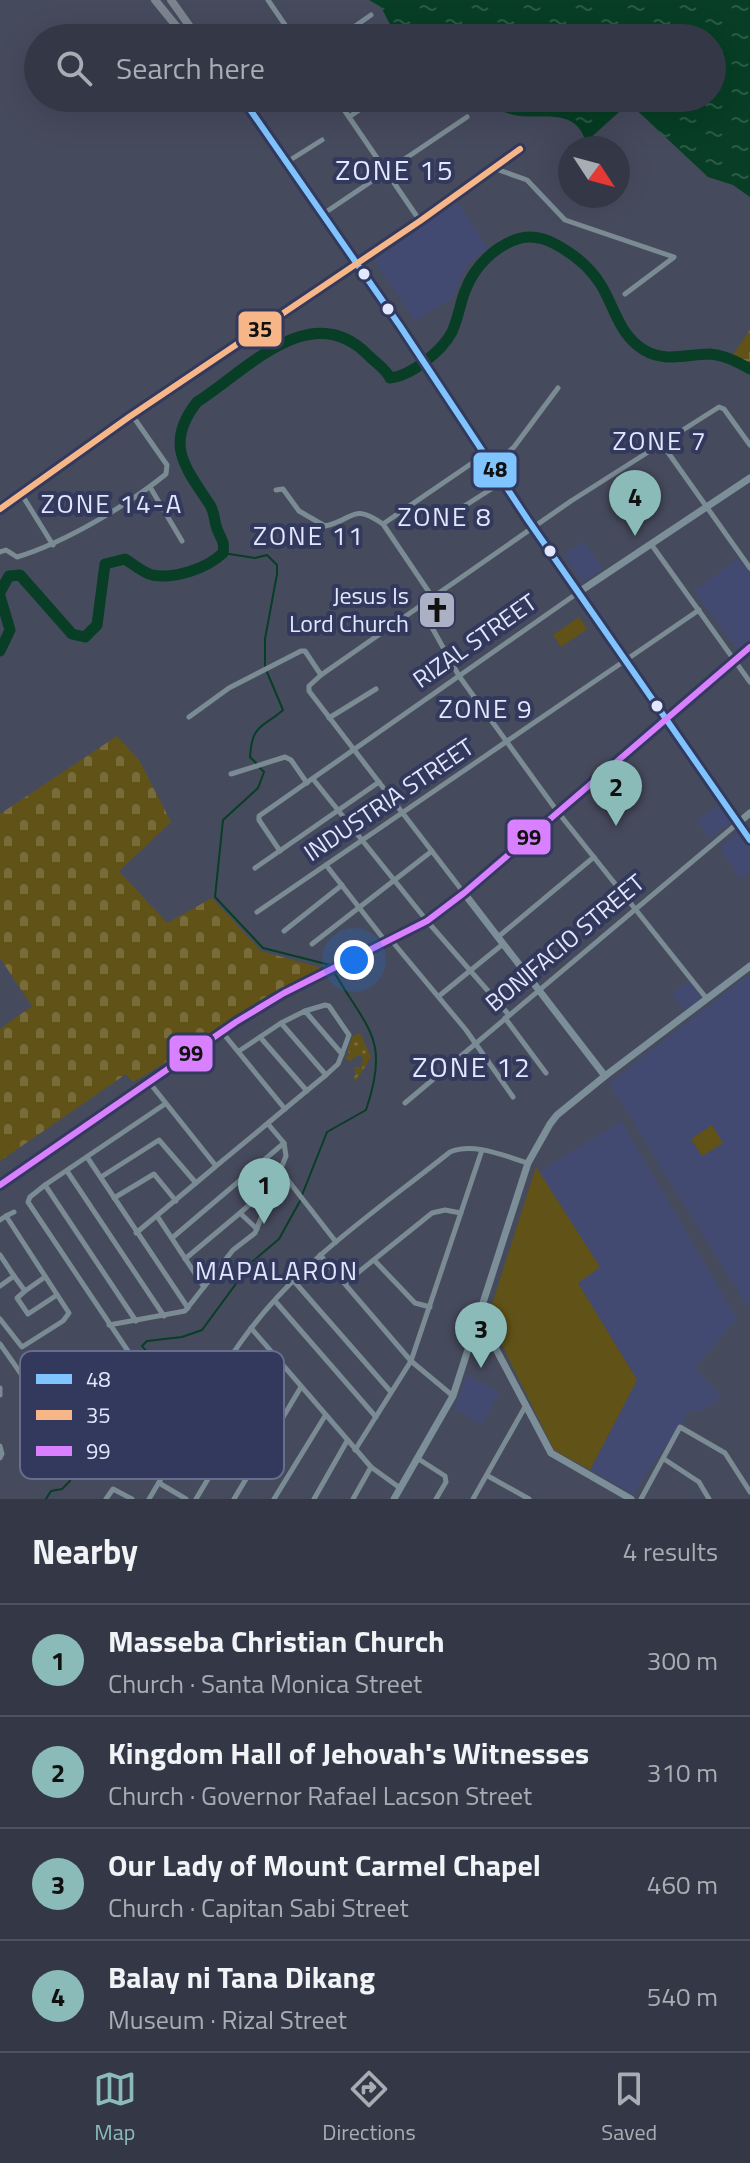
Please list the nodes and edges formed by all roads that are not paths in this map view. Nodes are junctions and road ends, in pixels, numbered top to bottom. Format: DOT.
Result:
graph roads {
  1 [pos="155,0"];
  2 [pos="171,0"];
  3 [pos="268,0"];
  4 [pos="371,15"];
  5 [pos="175,24"];
  6 [pos="188,24"];
  7 [pos="284,24"];
  8 [pos="358,24"];
  9 [pos="252,112"];
  10 [pos="346,112"];
  11 [pos="356,112"];
  12 [pos="349,117"];
  13 [pos="467,117"];
  14 [pos="322,140"];
  15 [pos="520,149"];
  16 [pos="287,162"];
  17 [pos="495,168"];
  18 [pos="387,173"];
  19 [pos="323,214"];
  20 [pos="420,221"];
  21 [pos="356,262"];
  22 [pos="625,294"];
  23 [pos="558,388"];
  24 [pos="132,415"];
  25 [pos="662,444"];
  26 [pos="750,445"];
  27 [pos="484,455"];
  28 [pos="492,467"];
  29 [pos="750,478"];
  30 [pos="502,482"];
  31 [pos="150,487"];
  32 [pos="276,490"];
  33 [pos="22,495"];
  34 [pos="705,508"];
  35 [pos="0,509"];
  36 [pos="441,521"];
  37 [pos="383,524"];
  38 [pos="534,528"];
  39 [pos="182,541"];
  40 [pos="651,544"];
  41 [pos="53,545"];
  42 [pos="0,552"];
  43 [pos="750,568"];
  44 [pos="579,592"];
  45 [pos="433,598"];
  46 [pos="420,606"];
  47 [pos="699,610"];
  48 [pos="750,647"];
  49 [pos="626,660"];
  50 [pos="734,660"];
  51 [pos="321,675"];
  52 [pos="459,676"];
  53 [pos="750,682"];
  54 [pos="376,689"];
  55 [pos="189,717"];
  56 [pos="329,718"];
  57 [pos="666,719"];
  58 [pos="506,742"];
  59 [pos="354,750"];
  60 [pos="231,774"];
  61 [pos="310,781"];
  62 [pos="379,782"];
  63 [pos="338,810"];
  64 [pos="557,811"];
  65 [pos="402,813"];
  66 [pos="750,813"];
  67 [pos="738,823"];
  68 [pos="362,840"];
  69 [pos="750,840"];
  70 [pos="280,851"];
  71 [pos="432,851"];
  72 [pos="594,857"];
  73 [pos="326,865"];
  74 [pos="255,868"];
  75 [pos="394,880"];
  76 [pos="342,885"];
  77 [pos="464,893"];
  78 [pos="359,907"];
  79 [pos="636,909"];
  80 [pos="257,912"];
  81 [pos="427,921"];
  82 [pos="284,931"];
  83 [pos="501,940"];
  84 [pos="389,941"];
  85 [pos="312,944"];
  86 [pos="750,966"];
  87 [pos="470,969"];
  88 [pos="539,990"];
  89 [pos="439,996"];
  90 [pos="707,999"];
  91 [pos="305,1011"];
  92 [pos="507,1017"];
  93 [pos="281,1023"];
  94 [pos="222,1032"];
  95 [pos="260,1037"];
  96 [pos="476,1044"];
  97 [pos="239,1051"];
  98 [pos="342,1054"];
  99 [pos="546,1073"];
  100 [pos="326,1075"];
  101 [pos="605,1076"];
  102 [pos="149,1082"];
  103 [pos="307,1091"];
  104 [pos="513,1097"];
  105 [pos="405,1103"];
  106 [pos="166,1104"];
  107 [pos="285,1109"];
  108 [pos="268,1124"];
  109 [pos="284,1143"];
  110 [pos="482,1150"];
  111 [pos="87,1157"];
  112 [pos="528,1163"];
  113 [pos="216,1166"];
  114 [pos="280,1170"];
  115 [pos="67,1171"];
  116 [pos="101,1177"];
  117 [pos="196,1183"];
  118 [pos="273,1184"];
  119 [pos="0,1185"];
  120 [pos="45,1185"];
  121 [pos="114,1198"];
  122 [pos="176,1201"];
  123 [pos="14,1212"];
  124 [pos="240,1213"];
  125 [pos="461,1213"];
  126 [pos="157,1216"];
  127 [pos="3,1218"];
  128 [pos="257,1229"];
  129 [pos="136,1233"];
  130 [pos="172,1238"];
  131 [pos="336,1242"];
  132 [pos="0,1255"];
  133 [pos="320,1255"];
  134 [pos="185,1259"];
  135 [pos="374,1260"];
  136 [pos="14,1276"];
  137 [pos="45,1277"];
  138 [pos="293,1280"];
  139 [pos="345,1283"];
  140 [pos="0,1286"];
  141 [pos="204,1287"];
  142 [pos="25,1291"];
  143 [pos="57,1295"];
  144 [pos="275,1301"];
  145 [pos="430,1307"];
  146 [pos="188,1308"];
  147 [pos="164,1316"];
  148 [pos="479,1317"];
  149 [pos="0,1319"];
  150 [pos="136,1321"];
  151 [pos="109,1325"];
  152 [pos="251,1328"];
  153 [pos="0,1344"];
  154 [pos="495,1348"];
  155 [pos="127,1351"];
  156 [pos="234,1351"];
  157 [pos="271,1351"];
  158 [pos="468,1351"];
  159 [pos="411,1361"];
  160 [pos="284,1366"];
  161 [pos="20,1376"];
  162 [pos="301,1387"];
  163 [pos="0,1388"];
  164 [pos="391,1392"];
  165 [pos="0,1395"];
  166 [pos="453,1396"];
  167 [pos="525,1407"];
  168 [pos="284,1415"];
  169 [pos="325,1416"];
  170 [pos="376,1417"];
  171 [pos="347,1441"];
  172 [pos="0,1446"];
  173 [pos="355,1450"];
  174 [pos="0,1458"];
  175 [pos="417,1458"];
  176 [pos="664,1459"];
  177 [pos="371,1467"];
  178 [pos="488,1476"];
  179 [pos="161,1479"];
  180 [pos="208,1479"];
  181 [pos="246,1479"];
  182 [pos="159,1483"];
  183 [pos="400,1488"];
  184 [pos="750,1492"];
  185 [pos="106,1499"];
  186 [pos="132,1499"];
  187 [pos="149,1499"];
  188 [pos="186,1499"];
  189 [pos="196,1499"];
  190 [pos="234,1499"];
  191 [pos="274,1499"];
  192 [pos="314,1499"];
  193 [pos="353,1499"];
  194 [pos="394,1499"];
  195 [pos="436,1499"];
  196 [pos="473,1499"];
  197 [pos="529,1499"];
  198 [pos="631,1499"];
  199 [pos="641,1499"];
  200 [pos="709,1499"];
  1 -- 5 [label="main road"];
  2 -- 6 [label="main road"];
  3 -- 7 [label="street"];
  4 -- 8 [label="street"];
  9 -- 16 [label="main road"];
  10 -- 12 [label="street"];
  11 -- 12 [label="street"];
  12 -- 18 [label="street"];
  13 -- 18 [label="street"];
  14 -- 16 [label="street"];
  15 -- 17 [label="street"];
  16 -- 19 [label="main road"];
  17 -- 20 [label="street"];
  17 -- 22 [label="street"];
  18 -- 19 [label="street"];
  18 -- 20 [label="street"];
  19 -- 21 [label="main road"];
  20 -- 21 [label="street"];
  21 -- 24 [label="street"];
  21 -- 27 [label="main road"];
  23 -- 28 [label="street"];
  24 -- 31 [label="street"];
  24 -- 33 [label="street"];
  25 -- 26 [label="street"];
  25 -- 34 [label="street"];
  25 -- 38 [label="street"];
  27 -- 28 [label="main road"];
  27 -- 37 [label="street"];
  28 -- 30 [label="main road"];
  29 -- 34 [label="street, RIZAL STREET"];
  30 -- 36 [label="street"];
  30 -- 38 [label="main road"];
  31 -- 39 [label="street"];
  31 -- 41 [label="street"];
  32 -- 37 [label="street"];
  33 -- 35 [label="street"];
  33 -- 41 [label="street"];
  34 -- 40 [label="street, RIZAL STREET"];
  34 -- 43 [label="street"];
  37 -- 45 [label="street"];
  38 -- 44 [label="main road"];
  38 -- 45 [label="street"];
  40 -- 44 [label="street, RIZAL STREET"];
  40 -- 47 [label="street"];
  41 -- 42 [label="street"];
  44 -- 49 [label="main road"];
  44 -- 52 [label="street, RIZAL STREET"];
  45 -- 46 [label="street"];
  46 -- 51 [label="street"];
  46 -- 52 [label="street"];
  47 -- 49 [label="street, INDUSTRIA STREET"];
  47 -- 50 [label="street"];
  48 -- 50 [label="street"];
  49 -- 57 [label="main road"];
  49 -- 58 [label="street, INDUSTRIA STREET"];
  50 -- 53 [label="street"];
  50 -- 57 [label="street"];
  51 -- 55 [label="street"];
  51 -- 56 [label="street"];
  52 -- 58 [label="street"];
  52 -- 59 [label="street, RIZAL STREET"];
  54 -- 56 [label="street"];
  56 -- 59 [label="street"];
  57 -- 64 [label="street"];
  57 -- 67 [label="main road"];
  58 -- 64 [label="street"];
  58 -- 65 [label="street, INDUSTRIA STREET"];
  59 -- 61 [label="street, RIZAL STREET"];
  59 -- 62 [label="street"];
  60 -- 61 [label="street"];
  61 -- 63 [label="street"];
  61 -- 70 [label="street, RIZAL STREET"];
  62 -- 63 [label="street"];
  62 -- 65 [label="street"];
  63 -- 68 [label="street"];
  63 -- 70 [label="street"];
  64 -- 72 [label="street"];
  64 -- 77 [label="street"];
  65 -- 68 [label="street, INDUSTRIA STREET"];
  65 -- 71 [label="street"];
  66 -- 67 [label="street, BONIFACIO STREET"];
  67 -- 69 [label="main road"];
  67 -- 79 [label="street, BONIFACIO STREET"];
  68 -- 73 [label="street, INDUSTRIA STREET"];
  68 -- 75 [label="street"];
  70 -- 74 [label="street"];
  71 -- 75 [label="street"];
  71 -- 77 [label="street"];
  72 -- 79 [label="street"];
  72 -- 83 [label="street"];
  73 -- 76 [label="street"];
  73 -- 80 [label="street, INDUSTRIA STREET"];
  75 -- 78 [label="street"];
  75 -- 81 [label="street"];
  76 -- 78 [label="street"];
  76 -- 82 [label="street"];
  77 -- 81 [label="street"];
  77 -- 83 [label="street"];
  78 -- 84 [label="street"];
  78 -- 85 [label="street"];
  79 -- 88 [label="street, BONIFACIO STREET"];
  79 -- 90 [label="street"];
  81 -- 84 [label="street"];
  81 -- 87 [label="street"];
  83 -- 87 [label="street"];
  83 -- 88 [label="street"];
  84 -- 89 [label="street"];
  84 -- 94 [label="street"];
  86 -- 90 [label="street"];
  87 -- 89 [label="street"];
  87 -- 92 [label="street"];
  88 -- 92 [label="street, BONIFACIO STREET"];
  88 -- 101 [label="street"];
  89 -- 96 [label="street"];
  90 -- 101 [label="street"];
  91 -- 93 [label="street"];
  91 -- 98 [label="street"];
  91 -- 98 [label="street"];
  92 -- 96 [label="street, BONIFACIO STREET"];
  92 -- 99 [label="street"];
  93 -- 95 [label="street"];
  93 -- 100 [label="street"];
  94 -- 97 [label="street"];
  94 -- 102 [label="street"];
  95 -- 97 [label="street"];
  95 -- 103 [label="street"];
  96 -- 104 [label="street"];
  96 -- 105 [label="street, BONIFACIO STREET"];
  97 -- 107 [label="street"];
  98 -- 100 [label="street"];
  100 -- 103 [label="street"];
  101 -- 112 [label="street"];
  102 -- 106 [label="street"];
  102 -- 119 [label="street"];
  103 -- 107 [label="street"];
  106 -- 111 [label="street"];
  106 -- 113 [label="street"];
  107 -- 108 [label="street"];
  108 -- 109 [label="street"];
  108 -- 113 [label="street"];
  109 -- 114 [label="street"];
  109 -- 130 [label="street"];
  110 -- 112 [label="street"];
  110 -- 125 [label="street"];
  110 -- 131 [label="street"];
  111 -- 115 [label="street"];
  111 -- 116 [label="street"];
  112 -- 148 [label="street"];
  113 -- 117 [label="street"];
  114 -- 118 [label="street"];
  114 -- 131 [label="street"];
  115 -- 120 [label="street"];
  115 -- 147 [label="street"];
  116 -- 117 [label="street"];
  116 -- 121 [label="street"];
  117 -- 122 [label="street"];
  118 -- 124 [label="street"];
  118 -- 128 [label="street"];
  120 -- 150 [label="street"];
  120 -- 151 [label="street"];
  121 -- 122 [label="street"];
  121 -- 129 [label="street"];
  122 -- 126 [label="street"];
  123 -- 127 [label="street"];
  124 -- 128 [label="street"];
  124 -- 134 [label="street"];
  125 -- 135 [label="street"];
  125 -- 145 [label="street"];
  126 -- 129 [label="street"];
  126 -- 130 [label="street"];
  127 -- 137 [label="street"];
  128 -- 141 [label="street"];
  129 -- 146 [label="street"];
  130 -- 134 [label="street"];
  131 -- 133 [label="street"];
  132 -- 136 [label="street"];
  133 -- 138 [label="street"];
  133 -- 139 [label="street"];
  134 -- 141 [label="street"];
  135 -- 139 [label="street"];
  135 -- 145 [label="street"];
  136 -- 140 [label="street"];
  136 -- 142 [label="street"];
  137 -- 142 [label="street"];
  137 -- 143 [label="street"];
  138 -- 144 [label="street"];
  138 -- 164 [label="street"];
  139 -- 159 [label="street"];
  141 -- 146 [label="street"];
  142 -- 143 [label="street"];
  143 -- 149 [label="street"];
  144 -- 152 [label="street"];
  144 -- 170 [label="street"];
  145 -- 159 [label="street"];
  146 -- 147 [label="street"];
  147 -- 150 [label="street"];
  148 -- 154 [label="street"];
  148 -- 158 [label="street"];
  150 -- 151 [label="street"];
  151 -- 155 [label="street"];
  152 -- 156 [label="street"];
  152 -- 157 [label="street"];
  153 -- 161 [label="street"];
  154 -- 158 [label="street"];
  154 -- 167 [label="street"];
  158 -- 166 [label="street"];
  159 -- 164 [label="street"];
  159 -- 166 [label="street"];
  160 -- 162 [label="street"];
  162 -- 168 [label="street"];
  162 -- 169 [label="street"];
  163 -- 165 [label="street"];
  164 -- 170 [label="street"];
  166 -- 175 [label="street"];
  167 -- 178 [label="street"];
  167 -- 198 [label="street"];
  169 -- 171 [label="street"];
  169 -- 191 [label="street"];
  170 -- 173 [label="street"];
  171 -- 173 [label="street"];
  171 -- 192 [label="street"];
  172 -- 174 [label="street"];
  173 -- 177 [label="street"];
  175 -- 183 [label="street"];
  175 -- 195 [label="street"];
  176 -- 184 [label="street"];
  176 -- 199 [label="street"];
  176 -- 200 [label="street"];
  177 -- 183 [label="street"];
  177 -- 193 [label="street"];
  178 -- 196 [label="street"];
  178 -- 197 [label="street"];
  179 -- 182 [label="street"];
  180 -- 189 [label="street"];
  181 -- 190 [label="street"];
  182 -- 187 [label="street"];
  182 -- 188 [label="street"];
  183 -- 194 [label="street"];
  185 -- 186 [label="street"];
}
